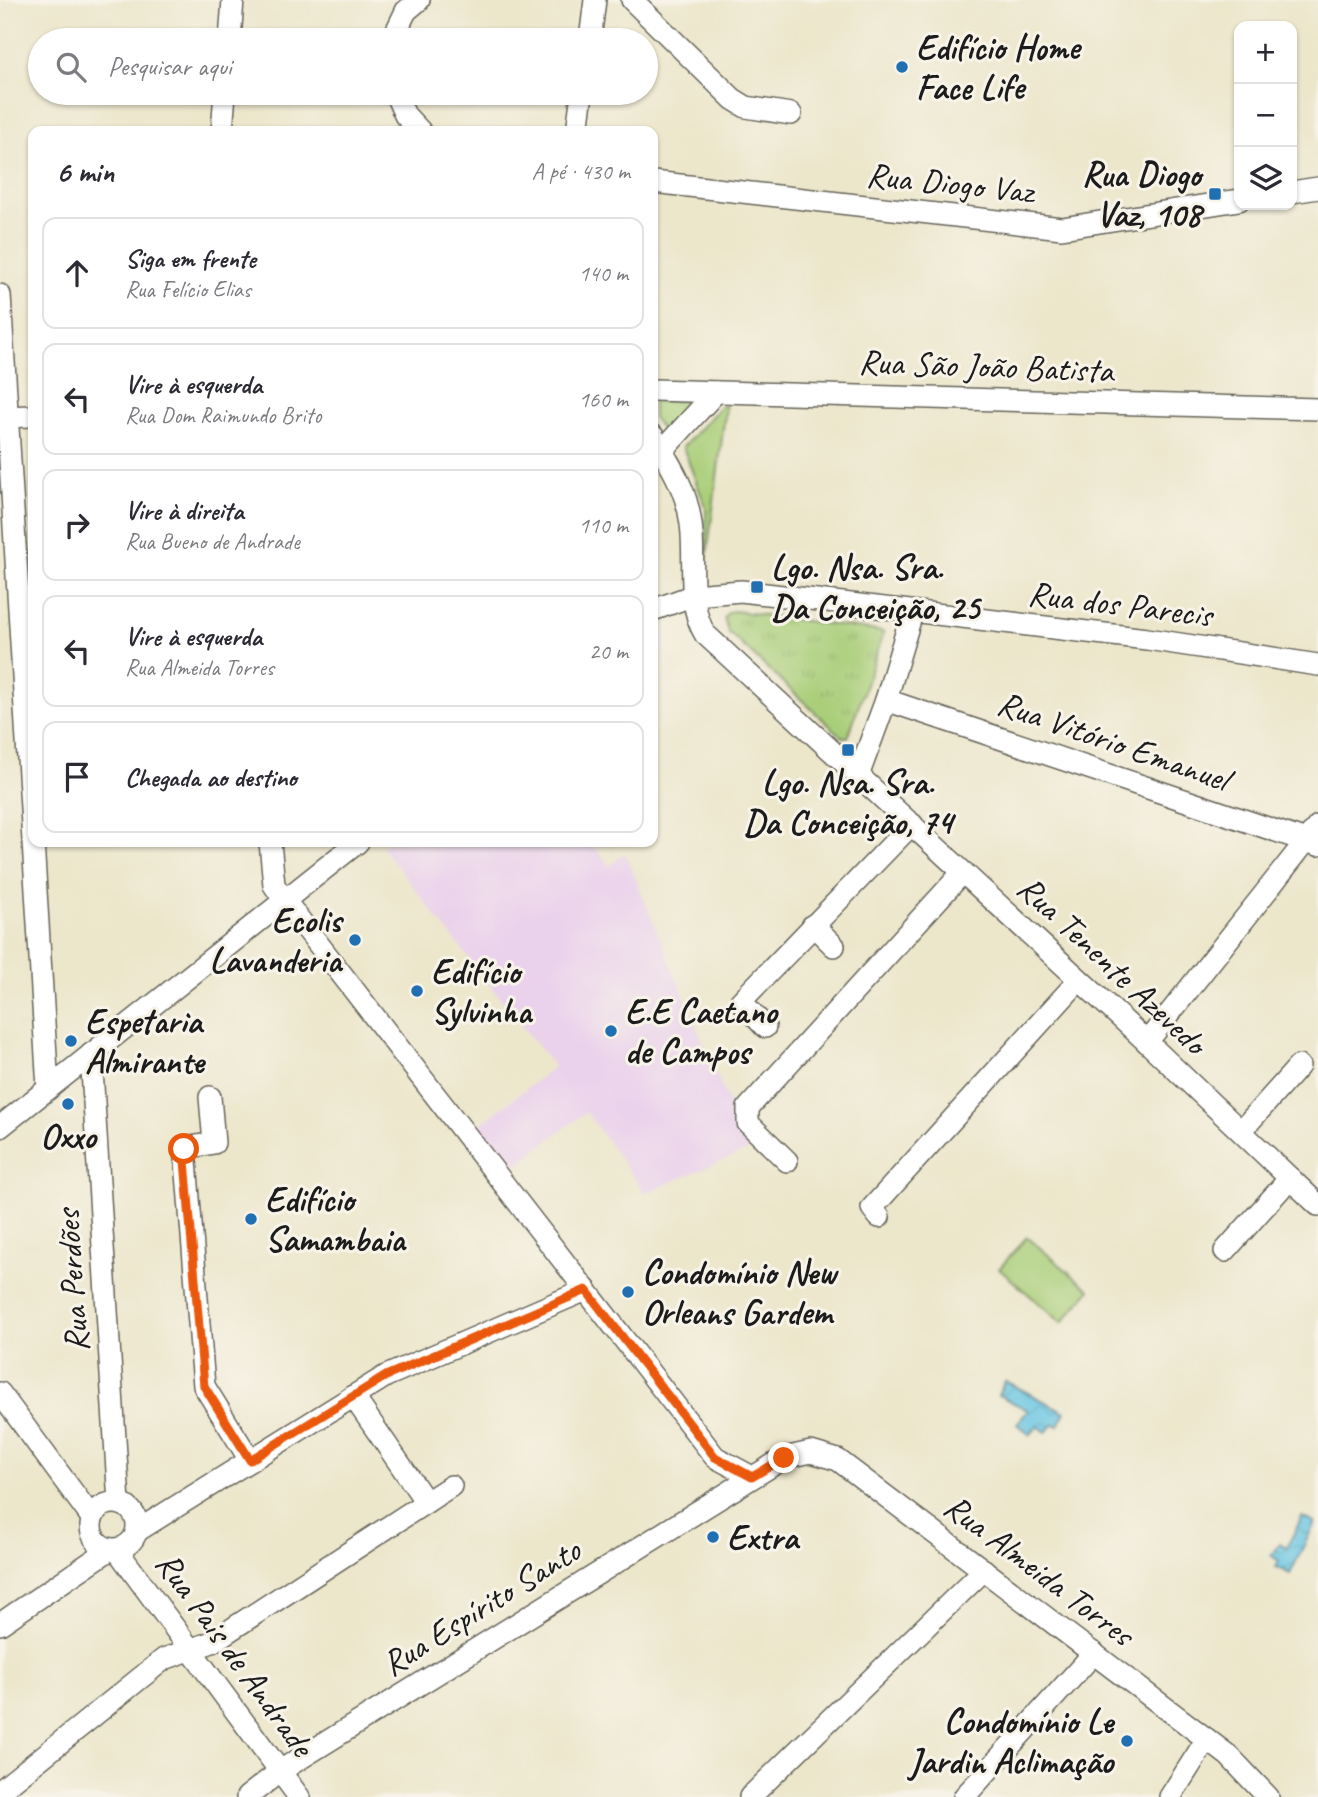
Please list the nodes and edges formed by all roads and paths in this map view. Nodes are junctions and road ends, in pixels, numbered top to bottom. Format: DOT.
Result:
graph roads {
  1 [pos="233,0"];
  2 [pos="595,0"];
  3 [pos="632,0"];
  4 [pos="416,1"];
  5 [pos="231,28"];
  6 [pos="397,28"];
  7 [pos="592,28"];
  8 [pos="224,105"];
  9 [pos="400,105"];
  10 [pos="580,105"];
  11 [pos="791,114"];
  12 [pos="222,126"];
  13 [pos="415,126"];
  14 [pos="578,126"];
  15 [pos="658,183"];
  16 [pos="1318,188"];
  17 [pos="1297,191"];
  18 [pos="1234,201"];
  19 [pos="0,295"];
  20 [pos="658,390"];
  21 [pos="716,392"];
  22 [pos="1318,410"];
  23 [pos="28,416"];
  24 [pos="3,417"];
  25 [pos="658,443"];
  26 [pos="6,511"];
  27 [pos="694,595"];
  28 [pos="658,608"];
  29 [pos="912,612"];
  30 [pos="10,633"];
  31 [pos="1318,665"];
  32 [pos="886,700"];
  33 [pos="858,776"];
  34 [pos="912,824"];
  35 [pos="1314,837"];
  36 [pos="270,847"];
  37 [pos="352,847"];
  38 [pos="963,873"];
  39 [pos="285,901"];
  40 [pos="813,925"];
  41 [pos="834,946"];
  42 [pos="1079,980"];
  43 [pos="765,1027"];
  44 [pos="1147,1042"];
  45 [pos="91,1054"];
  46 [pos="1299,1066"];
  47 [pos="48,1089"];
  48 [pos="210,1097"];
  49 [pos="0,1127"];
  50 [pos="1241,1131"];
  51 [pos="787,1161"];
  52 [pos="1290,1178"];
  53 [pos="1318,1205"];
  54 [pos="879,1217"];
  55 [pos="1225,1251"];
  56 [pos="586,1290"];
  57 [pos="0,1393"];
  58 [pos="353,1396"];
  59 [pos="250,1460"];
  60 [pos="752,1477"];
  61 [pos="451,1486"];
  62 [pos="426,1502"];
  63 [pos="119,1503"];
  64 [pos="92,1518"];
  65 [pos="137,1531"];
  66 [pos="113,1550"];
  67 [pos="984,1570"];
  68 [pos="0,1624"];
  69 [pos="200,1647"];
  70 [pos="1094,1653"];
  71 [pos="1207,1739"];
  72 [pos="280,1771"];
  73 [pos="0,1791"];
  74 [pos="247,1797"];
  75 [pos="299,1797"];
  76 [pos="750,1797"];
  77 [pos="964,1797"];
  78 [pos="1170,1797"];
  79 [pos="1268,1797"];
  1 -- 5 [label="street"];
  2 -- 7 [label="street"];
  3 -- 11 [label="street"];
  4 -- 6 [label="street"];
  8 -- 12 [label="street"];
  9 -- 13 [label="street"];
  10 -- 14 [label="street"];
  15 -- 18 [label="street, Rua Diogo Vaz"];
  16 -- 17 [label="street"];
  19 -- 24 [label="street"];
  20 -- 21 [label="street, Rua São João Batista"];
  21 -- 22 [label="street, Rua São João Batista"];
  21 -- 25 [label="street"];
  23 -- 24 [label="street"];
  24 -- 26 [label="street"];
  25 -- 27 [label="street, Rua Tenente Azevedo"];
  26 -- 30 [label="street"];
  27 -- 28 [label="street, Rua dos Parecis"];
  27 -- 29 [label="street, Rua dos Parecis"];
  27 -- 33 [label="street, Rua Tenente Azevedo"];
  29 -- 31 [label="street, Rua dos Parecis"];
  29 -- 32 [label="street"];
  30 -- 47 [label="street"];
  32 -- 33 [label="street"];
  32 -- 35 [label="street, Rua Vitório Emanuel"];
  33 -- 34 [label="street, Rua Tenente Azevedo"];
  34 -- 38 [label="street, Rua Tenente Azevedo"];
  34 -- 40 [label="street"];
  35 -- 44 [label="street"];
  36 -- 39 [label="street"];
  37 -- 39 [label="street"];
  38 -- 42 [label="street, Rua Tenente Azevedo"];
  38 -- 51 [label="street"];
  39 -- 45 [label="street"];
  39 -- 56 [label="street"];
  40 -- 41 [label="street"];
  40 -- 43 [label="street"];
  42 -- 44 [label="street, Rua Tenente Azevedo"];
  42 -- 54 [label="street"];
  44 -- 50 [label="street, Rua Tenente Azevedo"];
  45 -- 47 [label="street"];
  45 -- 63 [label="street, Rua Perdões"];
  46 -- 50 [label="street"];
  47 -- 49 [label="street"];
  48 -- 59 [label="street"];
  50 -- 52 [label="street, Rua Tenente Azevedo"];
  52 -- 53 [label="street, Rua Tenente Azevedo"];
  52 -- 55 [label="street"];
  56 -- 58 [label="street"];
  56 -- 60 [label="street"];
  57 -- 64 [label="street"];
  58 -- 59 [label="street"];
  58 -- 62 [label="street"];
  59 -- 65 [label="street"];
  60 -- 67 [label="street, Rua Almeida Torres"];
  60 -- 72 [label="street, Rua Espírito Santo"];
  61 -- 62 [label="street"];
  62 -- 69 [label="street"];
  63 -- 64 [label="street"];
  63 -- 65 [label="street"];
  64 -- 66 [label="street"];
  65 -- 66 [label="street"];
  66 -- 68 [label="street"];
  66 -- 69 [label="street, Rua Pais de Andrade"];
  67 -- 70 [label="street, Rua Almeida Torres"];
  67 -- 76 [label="street"];
  69 -- 72 [label="street, Rua Pais de Andrade"];
  69 -- 73 [label="street"];
  70 -- 71 [label="street, Rua Almeida Torres"];
  70 -- 77 [label="street"];
  71 -- 78 [label="street"];
  71 -- 79 [label="street, Rua Almeida Torres"];
  72 -- 74 [label="street, Rua Espírito Santo"];
  72 -- 75 [label="street, Rua Pais de Andrade"];
}
